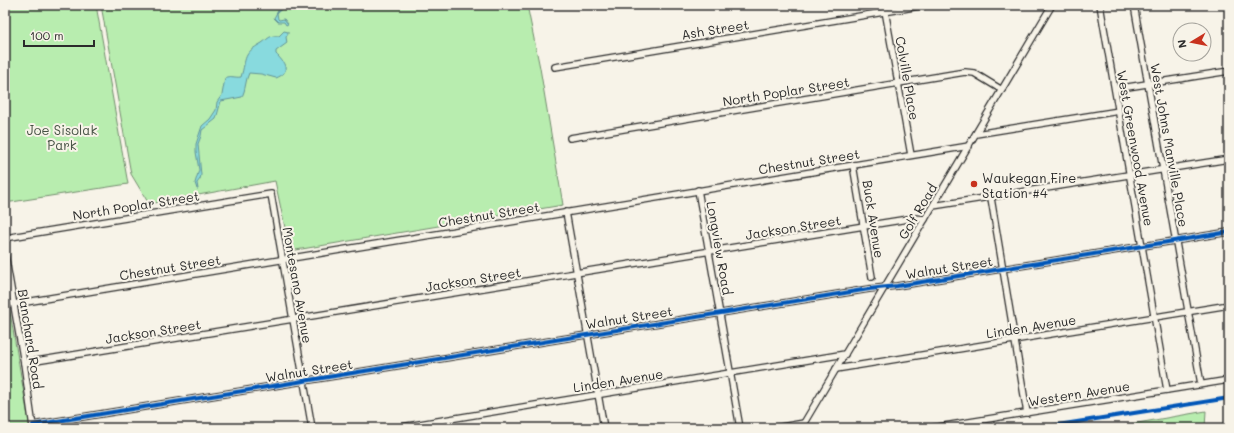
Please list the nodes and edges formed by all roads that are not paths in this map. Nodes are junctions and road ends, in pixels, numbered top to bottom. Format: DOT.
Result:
graph roads {
  1 [pos="884,5"];
  2 [pos="926,5"];
  3 [pos="1052,5"];
  4 [pos="1101,5"];
  5 [pos="1134,5"];
  6 [pos="885,12"];
  7 [pos="555,67"];
  8 [pos="1229,71"];
  9 [pos="899,83"];
  10 [pos="1148,84"];
  11 [pos="1115,89"];
  12 [pos="1002,90"];
  13 [pos="1119,111"];
  14 [pos="976,134"];
  15 [pos="570,138"];
  16 [pos="969,146"];
  17 [pos="911,155"];
  18 [pos="1229,159"];
  19 [pos="853,165"];
  20 [pos="1163,170"];
  21 [pos="1130,175"];
  22 [pos="698,190"];
  23 [pos="271,194"];
  24 [pos="990,198"];
  25 [pos="933,206"];
  26 [pos="566,212"];
  27 [pos="925,219"];
  28 [pos="864,226"];
  29 [pos="1229,232"];
  30 [pos="5,238"];
  31 [pos="1176,240"];
  32 [pos="1142,246"];
  33 [pos="709,252"];
  34 [pos="5,254"];
  35 [pos="283,259"];
  36 [pos="1003,269"];
  37 [pos="577,273"];
  38 [pos="872,277"];
  39 [pos="885,287"];
  40 [pos="14,304"];
  41 [pos="1229,305"];
  42 [pos="1188,311"];
  43 [pos="720,313"];
  44 [pos="1154,317"];
  45 [pos="293,319"];
  46 [pos="588,334"];
  47 [pos="1015,340"];
  48 [pos="845,354"];
  49 [pos="24,363"];
  50 [pos="836,369"];
  51 [pos="730,373"];
  52 [pos="1229,380"];
  53 [pos="304,381"];
  54 [pos="1201,384"];
  55 [pos="1167,390"];
  56 [pos="598,395"];
  57 [pos="1027,413"];
  58 [pos="803,426"];
  59 [pos="33,427"];
  60 [pos="312,428"];
  61 [pos="395,428"];
  62 [pos="604,428"];
  63 [pos="740,428"];
  64 [pos="775,428"];
  65 [pos="932,428"];
  1 -- 6 [label="street, Colville Place"];
  2 -- 6 [label="street, Ash Street"];
  3 -- 12 [label="street, Golf Road"];
  4 -- 11 [label="street, West Greenwood Avenue"];
  5 -- 10 [label="street, West Johns Manville Place"];
  6 -- 7 [label="street, Ash Street"];
  6 -- 9 [label="street, Colville Place"];
  8 -- 10 [label="street"];
  9 -- 12 [label="street, North Poplar Street"];
  9 -- 15 [label="street, North Poplar Street"];
  9 -- 17 [label="street, Colville Place"];
  10 -- 11 [label="street"];
  10 -- 20 [label="street, West Johns Manville Place"];
  11 -- 13 [label="street, West Greenwood Avenue"];
  12 -- 14 [label="street, Golf Road"];
  13 -- 14 [label="street"];
  13 -- 21 [label="street, West Greenwood Avenue"];
  14 -- 16 [label="street, Golf Road"];
  16 -- 17 [label="street, Chestnut Street"];
  16 -- 25 [label="street, Golf Road"];
  17 -- 19 [label="street, Chestnut Street"];
  18 -- 20 [label="street"];
  19 -- 22 [label="street, Chestnut Street"];
  19 -- 28 [label="street, Buck Avenue"];
  20 -- 21 [label="street"];
  20 -- 31 [label="street, West Johns Manville Place"];
  21 -- 24 [label="street"];
  21 -- 32 [label="street, West Greenwood Avenue"];
  22 -- 26 [label="street, Chestnut Street"];
  22 -- 33 [label="street, Longview Road"];
  23 -- 30 [label="street, North Poplar Street"];
  23 -- 35 [label="street, Montesano Avenue"];
  24 -- 25 [label="street"];
  24 -- 36 [label="street"];
  25 -- 27 [label="street, Golf Road"];
  26 -- 35 [label="street, Chestnut Street"];
  26 -- 37 [label="street"];
  27 -- 28 [label="street, Jackson Street"];
  27 -- 39 [label="street, Golf Road"];
  28 -- 33 [label="street, Jackson Street"];
  28 -- 38 [label="street, Buck Avenue"];
  29 -- 31 [label="street, Walnut Street"];
  31 -- 32 [label="street, Walnut Street"];
  31 -- 42 [label="street, West Johns Manville Place"];
  32 -- 36 [label="street, Walnut Street"];
  32 -- 44 [label="street, West Greenwood Avenue"];
  33 -- 37 [label="street, Jackson Street"];
  33 -- 43 [label="street, Longview Road"];
  34 -- 40 [label="street, Blanchard Road"];
  35 -- 40 [label="street, Chestnut Street"];
  35 -- 45 [label="street, Montesano Avenue"];
  36 -- 39 [label="street, Walnut Street"];
  36 -- 47 [label="street"];
  37 -- 45 [label="street, Jackson Street"];
  37 -- 46 [label="street"];
  39 -- 43 [label="street, Walnut Street"];
  39 -- 48 [label="street, Golf Road"];
  40 -- 49 [label="street, Blanchard Road"];
  41 -- 42 [label="street, Linden Avenue"];
  42 -- 44 [label="street, Linden Avenue"];
  42 -- 54 [label="street, West Johns Manville Place"];
  43 -- 46 [label="street, Walnut Street"];
  43 -- 51 [label="street, Longview Road"];
  44 -- 47 [label="street, Linden Avenue"];
  44 -- 55 [label="street, West Greenwood Avenue"];
  45 -- 49 [label="street, Jackson Street"];
  45 -- 53 [label="street, Montesano Avenue"];
  46 -- 53 [label="street, Walnut Street"];
  46 -- 56 [label="street"];
  47 -- 50 [label="street, Linden Avenue"];
  47 -- 57 [label="street"];
  48 -- 50 [label="street, Golf Road"];
  48 -- 51 [label="street, Linden Avenue"];
  49 -- 59 [label="street, Blanchard Road"];
  50 -- 58 [label="street, Golf Road"];
  51 -- 56 [label="street, Linden Avenue"];
  51 -- 63 [label="street, Longview Road"];
  52 -- 54 [label="street, Western Avenue"];
  53 -- 59 [label="street, Walnut Street"];
  53 -- 60 [label="street, Montesano Avenue"];
  54 -- 55 [label="street, Western Avenue"];
  55 -- 57 [label="street, Western Avenue"];
  56 -- 61 [label="street, Linden Avenue"];
  56 -- 62 [label="street"];
  57 -- 65 [label="street, Western Avenue"];
  58 -- 64 [label="street"];
}
